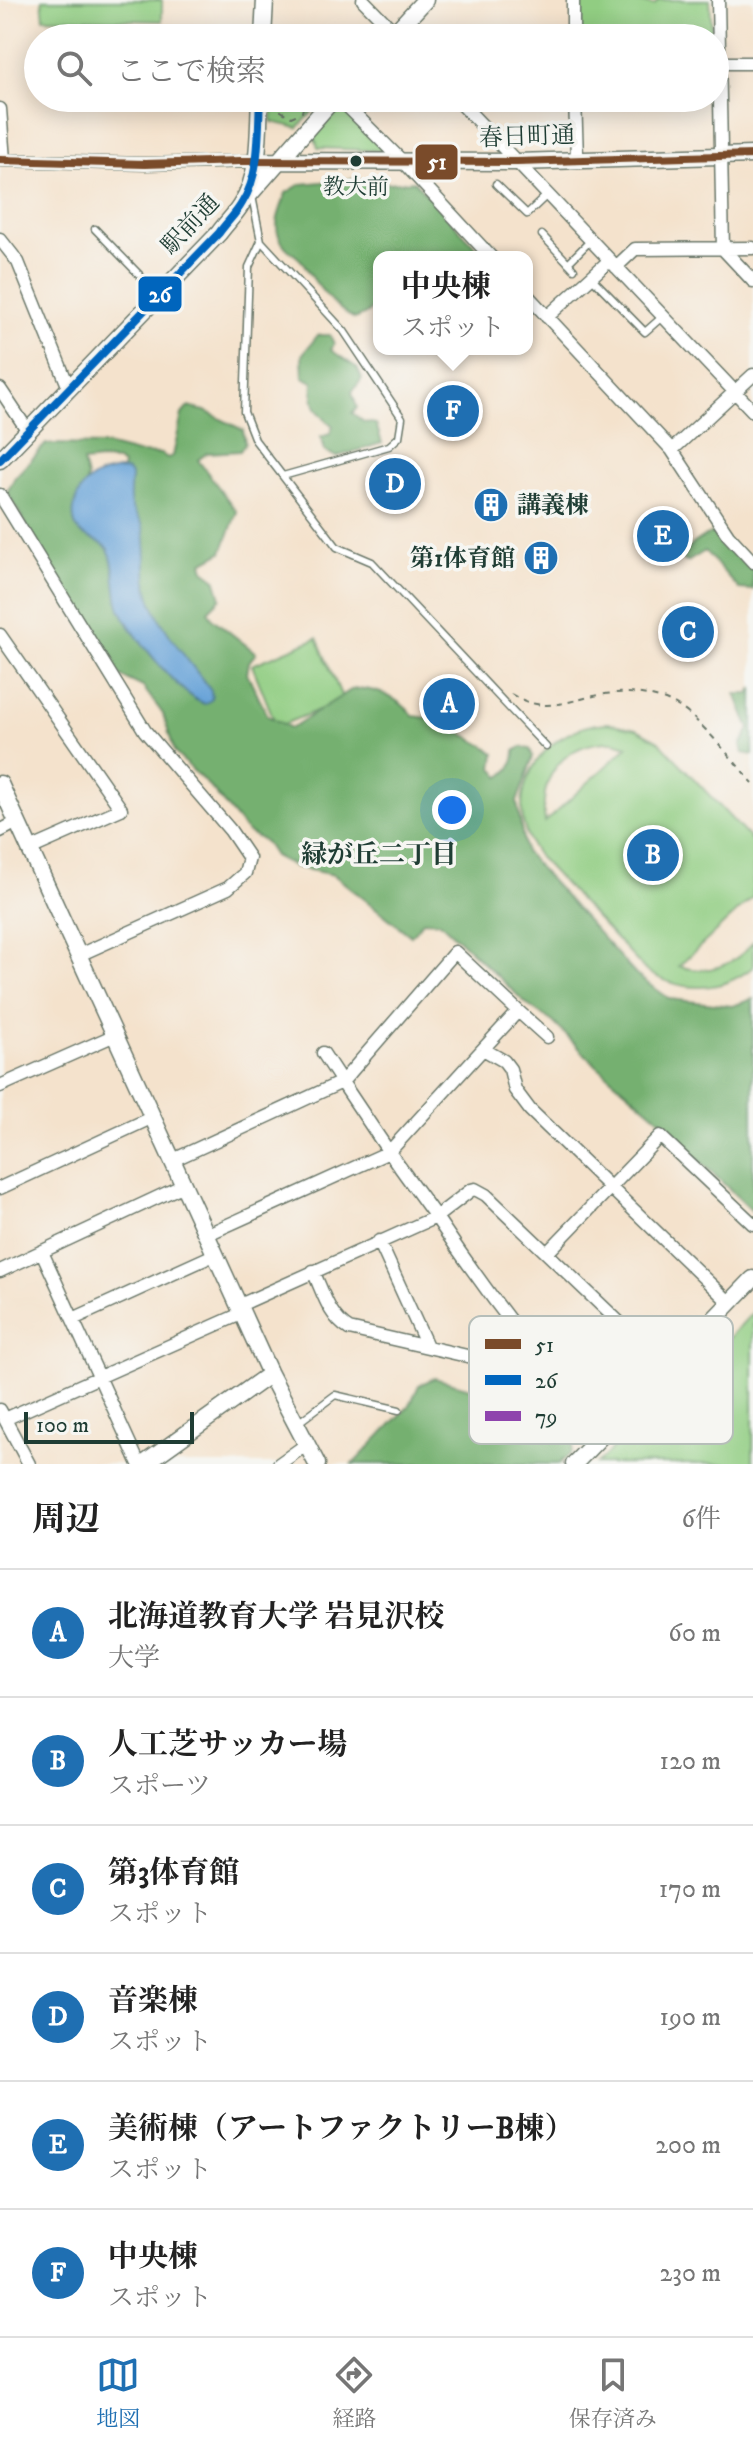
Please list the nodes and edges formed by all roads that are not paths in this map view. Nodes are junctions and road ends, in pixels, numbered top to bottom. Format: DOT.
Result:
graph roads {
  1 [pos="265,0"];
  2 [pos="363,0"];
  3 [pos="425,0"];
  4 [pos="573,0"];
  5 [pos="718,0"];
  6 [pos="264,24"];
  7 [pos="384,24"];
  8 [pos="405,24"];
  9 [pos="573,24"];
  10 [pos="718,24"];
  11 [pos="729,63"];
  12 [pos="753,63"];
  13 [pos="0,109"];
  14 [pos="259,112"];
  15 [pos="323,112"];
  16 [pos="351,112"];
  17 [pos="469,112"];
  18 [pos="575,112"];
  19 [pos="720,112"];
  20 [pos="722,155"];
  21 [pos="753,155"];
  22 [pos="577,158"];
  23 [pos="2,160"];
  24 [pos="255,161"];
  25 [pos="403,162"];
  26 [pos="517,162"];
  27 [pos="277,163"];
  28 [pos="496,184"];
  29 [pos="548,194"];
  30 [pos="246,199"];
  31 [pos="95,229"];
  32 [pos="542,235"];
  33 [pos="0,239"];
  34 [pos="591,240"];
  35 [pos="261,241"];
  36 [pos="753,248"];
  37 [pos="723,249"];
  38 [pos="485,251"];
  39 [pos="568,263"];
  40 [pos="613,263"];
  41 [pos="574,269"];
  42 [pos="591,277"];
  43 [pos="753,281"];
  44 [pos="158,294"];
  45 [pos="533,302"];
  46 [pos="663,316"];
  47 [pos="547,317"];
  48 [pos="753,375"];
  49 [pos="69,388"];
  50 [pos="0,389"];
  51 [pos="735,392"];
  52 [pos="753,411"];
  53 [pos="28,431"];
  54 [pos="672,450"];
  55 [pos="1,459"];
  56 [pos="283,476"];
  57 [pos="0,495"];
  58 [pos="753,562"];
  59 [pos="0,635"];
  60 [pos="546,747"];
  61 [pos="0,784"];
  62 [pos="17,822"];
  63 [pos="0,831"];
  64 [pos="30,849"];
  65 [pos="79,955"];
  66 [pos="518,1011"];
  67 [pos="115,1035"];
  68 [pos="547,1037"];
  69 [pos="483,1049"];
  70 [pos="323,1053"];
  71 [pos="342,1082"];
  72 [pos="0,1086"];
  73 [pos="153,1117"];
  74 [pos="389,1152"];
  75 [pos="173,1160"];
  76 [pos="184,1185"];
  77 [pos="609,1187"];
  78 [pos="0,1188"];
  79 [pos="436,1217"];
  80 [pos="753,1224"];
  81 [pos="208,1234"];
  82 [pos="379,1241"];
  83 [pos="42,1252"];
  84 [pos="547,1253"];
  85 [pos="216,1254"];
  86 [pos="0,1271"];
  87 [pos="313,1271"];
  88 [pos="753,1279"];
  89 [pos="730,1303"];
  90 [pos="241,1309"];
  91 [pos="505,1316"];
  92 [pos="613,1316"];
  93 [pos="717,1316"];
  94 [pos="73,1319"];
  95 [pos="427,1346"];
  96 [pos="469,1356"];
  97 [pos="270,1374"];
  98 [pos="99,1378"];
  99 [pos="399,1410"];
  100 [pos="2,1414"];
  101 [pos="296,1424"];
  102 [pos="307,1444"];
  103 [pos="593,1444"];
  104 [pos="29,1464"];
  105 [pos="141,1464"];
  106 [pos="279,1464"];
  107 [pos="317,1464"];
  108 [pos="574,1464"];
  1 -- 6 [label="street"];
  2 -- 7 [label="street"];
  3 -- 8 [label="street"];
  4 -- 9 [label="street"];
  5 -- 10 [label="street"];
  11 -- 12 [label="street"];
  13 -- 23 [label="street"];
  14 -- 24 [label="street, 駅前通"];
  15 -- 27 [label="street"];
  16 -- 25 [label="street"];
  17 -- 26 [label="street"];
  18 -- 22 [label="street"];
  19 -- 20 [label="street"];
  20 -- 21 [label="street, 春日町通"];
  20 -- 22 [label="street, 春日町通"];
  20 -- 37 [label="street"];
  22 -- 26 [label="street, 春日町通"];
  23 -- 24 [label="street"];
  24 -- 27 [label="street, 春日町通"];
  24 -- 30 [label="street, 駅前通"];
  25 -- 26 [label="street, 春日町通"];
  25 -- 27 [label="street, 春日町通"];
  25 -- 38 [label="street"];
  26 -- 29 [label="street"];
  27 -- 30 [label="street"];
  28 -- 29 [label="lane"];
  29 -- 34 [label="street"];
  30 -- 35 [label="lane"];
  30 -- 44 [label="street, 駅前通"];
  31 -- 44 [label="lane"];
  32 -- 39 [label="lane"];
  33 -- 49 [label="street"];
  34 -- 39 [label="lane"];
  34 -- 40 [label="street"];
  35 -- 56 [label="lane"];
  35 -- 56 [label="lane"];
  36 -- 37 [label="street"];
  37 -- 40 [label="street"];
  37 -- 43 [label="street"];
  39 -- 41 [label="lane"];
  40 -- 42 [label="street"];
  40 -- 46 [label="street"];
  42 -- 46 [label="lane"];
  42 -- 47 [label="street"];
  44 -- 49 [label="street, 駅前通"];
  45 -- 47 [label="street"];
  46 -- 51 [label="street"];
  47 -- 54 [label="street"];
  48 -- 51 [label="street"];
  49 -- 53 [label="street, 駅前通"];
  50 -- 53 [label="street"];
  51 -- 52 [label="street"];
  51 -- 54 [label="street"];
  53 -- 55 [label="street, 駅前通"];
  54 -- 58 [label="street"];
  56 -- 60 [label="lane"];
  57 -- 65 [label="street"];
  59 -- 64 [label="street"];
  61 -- 62 [label="street"];
  62 -- 63 [label="street"];
  62 -- 64 [label="street"];
  64 -- 65 [label="street"];
  65 -- 67 [label="street"];
  66 -- 68 [label="street"];
  66 -- 69 [label="street"];
  66 -- 71 [label="street"];
  67 -- 72 [label="street"];
  67 -- 73 [label="street"];
  69 -- 74 [label="street"];
  69 -- 77 [label="street"];
  70 -- 71 [label="street"];
  71 -- 74 [label="street"];
  71 -- 75 [label="street"];
  73 -- 75 [label="street"];
  73 -- 78 [label="street"];
  74 -- 79 [label="street"];
  74 -- 81 [label="street"];
  75 -- 76 [label="street"];
  76 -- 81 [label="street"];
  76 -- 83 [label="street"];
  77 -- 80 [label="street"];
  77 -- 84 [label="street"];
  77 -- 89 [label="street"];
  79 -- 82 [label="street"];
  79 -- 84 [label="street"];
  79 -- 91 [label="street"];
  81 -- 85 [label="street"];
  82 -- 87 [label="street"];
  82 -- 95 [label="street"];
  83 -- 86 [label="street"];
  83 -- 94 [label="street"];
  84 -- 92 [label="street"];
  85 -- 90 [label="street"];
  85 -- 94 [label="street"];
  87 -- 90 [label="street"];
  87 -- 95 [label="street"];
  88 -- 89 [label="street"];
  89 -- 93 [label="street"];
  90 -- 97 [label="street"];
  90 -- 98 [label="street"];
  94 -- 98 [label="street"];
  95 -- 96 [label="street"];
  97 -- 101 [label="street"];
  97 -- 105 [label="street"];
  98 -- 100 [label="street"];
  98 -- 105 [label="street"];
  99 -- 101 [label="lane"];
  100 -- 104 [label="street"];
  101 -- 102 [label="street"];
  102 -- 106 [label="street"];
  102 -- 107 [label="street"];
  103 -- 108 [label="street"];
}
